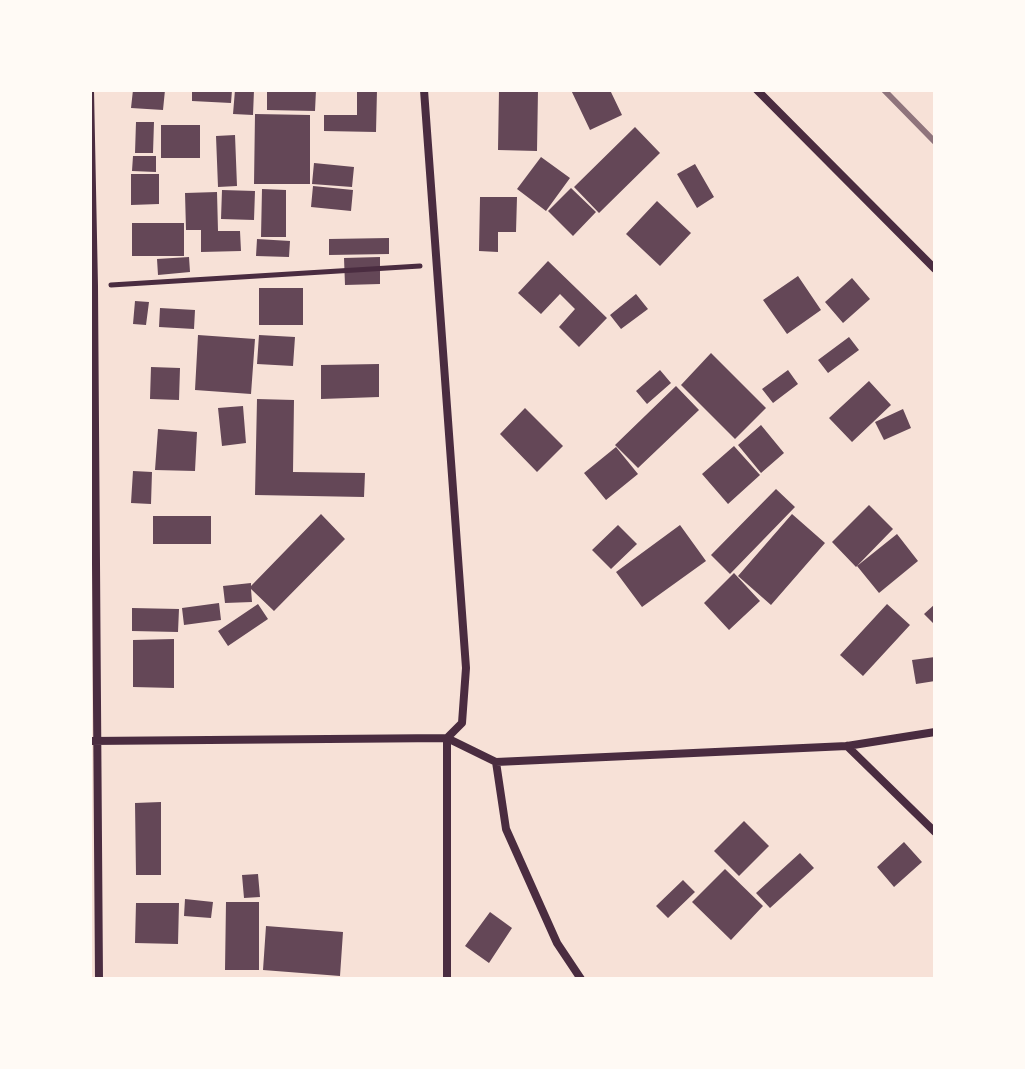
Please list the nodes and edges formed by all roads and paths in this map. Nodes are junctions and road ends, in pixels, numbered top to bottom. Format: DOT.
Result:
graph roads {
  1 [pos="90,90"];
  2 [pos="424,90"];
  3 [pos="757,90"];
  4 [pos="438,265"];
  5 [pos="935,269"];
  6 [pos="94,286"];
  7 [pos="935,732"];
  8 [pos="447,738"];
  9 [pos="94,742"];
  10 [pos="847,746"];
  11 [pos="496,762"];
  12 [pos="935,832"];
  13 [pos="99,979"];
  14 [pos="447,979"];
  15 [pos="581,979"];
  1 -- 6 [label="street"];
  2 -- 4 [label="street"];
  3 -- 5 [label="street"];
  4 -- 6 [label="path"];
  4 -- 8 [label="street"];
  6 -- 9 [label="street"];
  7 -- 10 [label="street"];
  8 -- 9 [label="street"];
  8 -- 11 [label="street"];
  8 -- 14 [label="street"];
  9 -- 13 [label="street"];
  10 -- 11 [label="street"];
  10 -- 12 [label="street"];
  11 -- 15 [label="street"];
}
